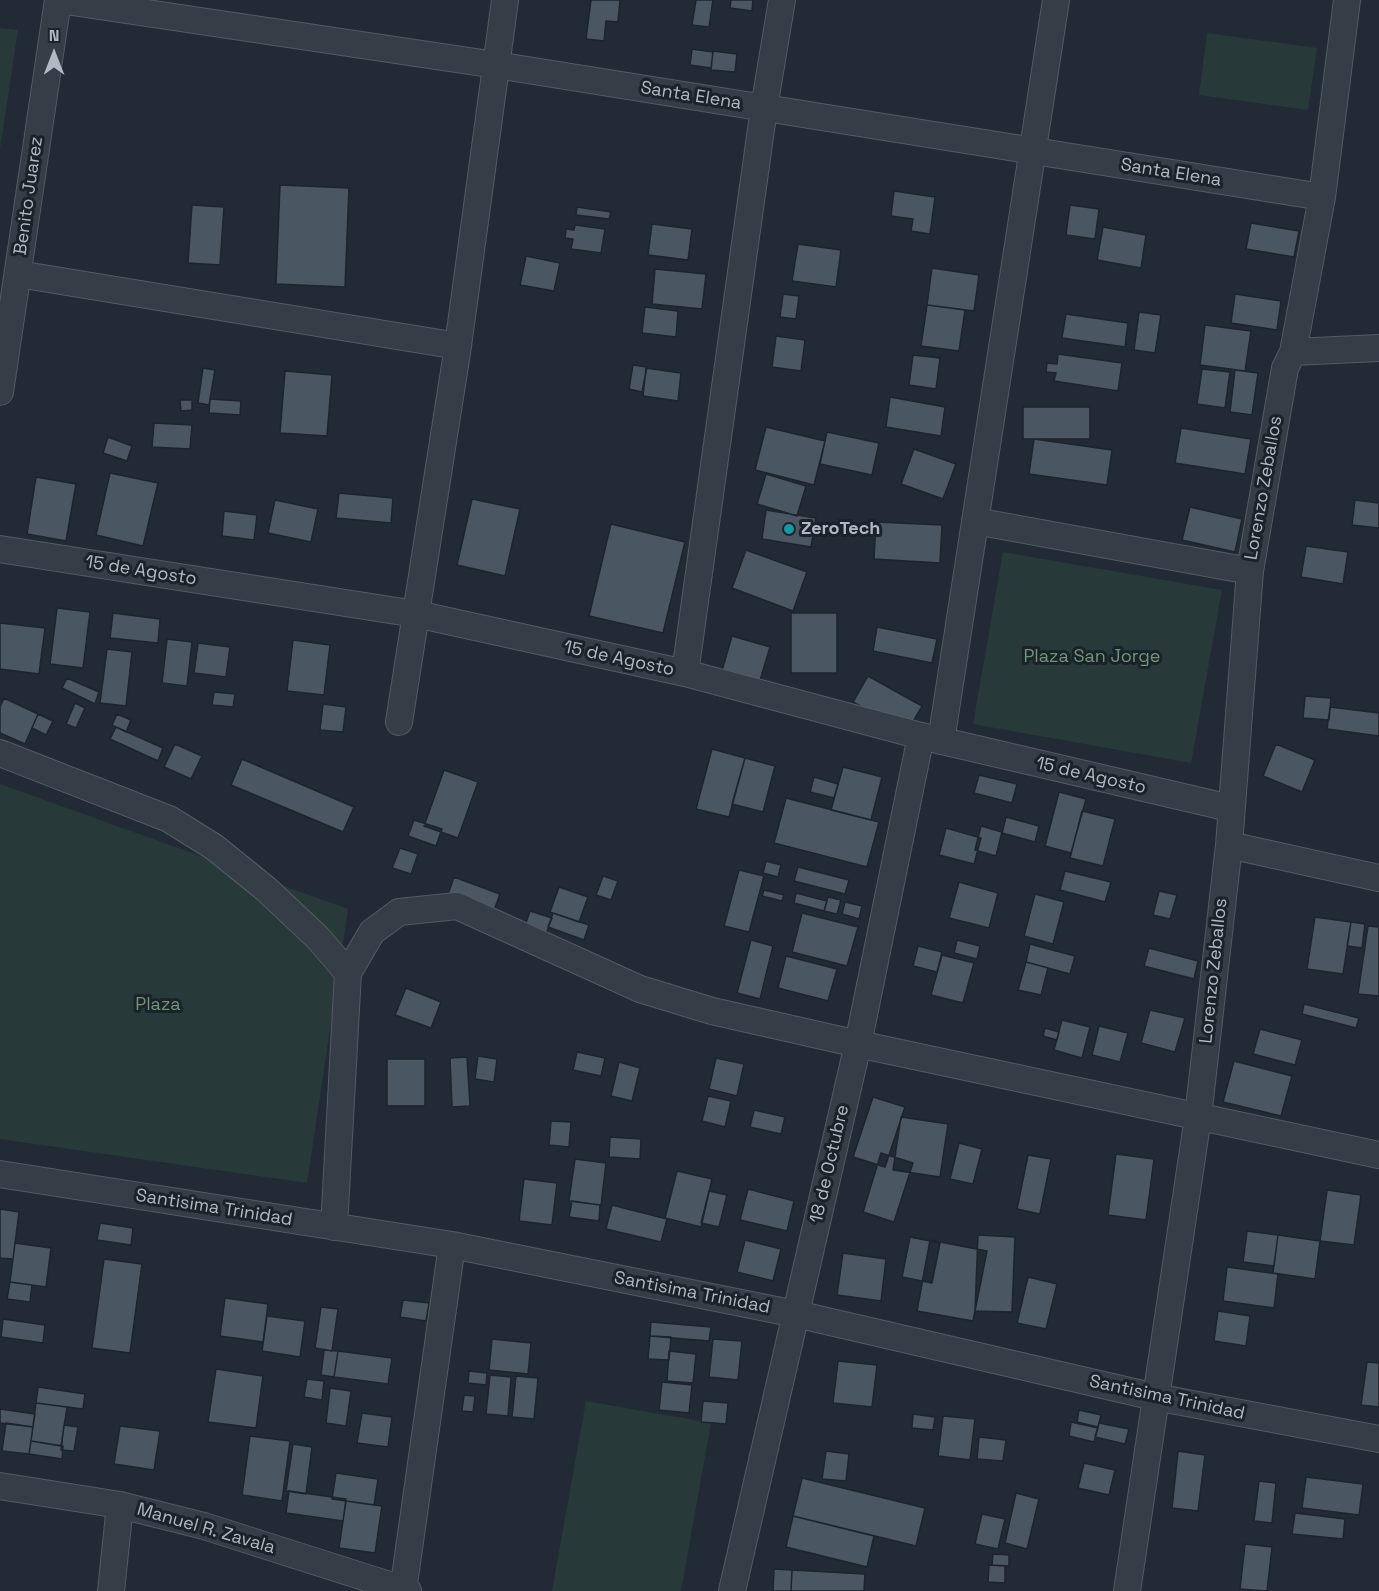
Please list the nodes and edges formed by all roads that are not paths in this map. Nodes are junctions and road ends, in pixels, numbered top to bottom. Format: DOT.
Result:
graph roads {
  1 [pos="58,0"];
  2 [pos="505,0"];
  3 [pos="782,0"];
  4 [pos="1056,0"];
  5 [pos="1347,0"];
  6 [pos="496,65"];
  7 [pos="764,108"];
  8 [pos="1032,152"];
  9 [pos="1322,197"];
  10 [pos="18,274"];
  11 [pos="458,346"];
  12 [pos="1379,348"];
  13 [pos="1293,352"];
  14 [pos="0,392"];
  15 [pos="975,521"];
  16 [pos="0,549"];
  17 [pos="1250,571"];
  18 [pos="416,614"];
  19 [pos="685,673"];
  20 [pos="399,722"];
  21 [pos="931,739"];
  22 [pos="0,753"];
  23 [pos="1230,808"];
  24 [pos="1228,845"];
  25 [pos="1379,878"];
  26 [pos="348,973"];
  27 [pos="858,1044"];
  28 [pos="1198,1117"];
  29 [pos="1379,1155"];
  30 [pos="0,1174"];
  31 [pos="334,1227"];
  32 [pos="452,1245"];
  33 [pos="796,1314"];
  34 [pos="1155,1397"];
  35 [pos="1379,1439"];
  36 [pos="0,1486"];
  37 [pos="120,1504"];
  38 [pos="405,1590"];
  39 [pos="111,1591"];
  40 [pos="732,1591"];
  41 [pos="1127,1591"];
  1 -- 6 [label="street, Santa Elena"];
  1 -- 10 [label="street, Benito Juarez"];
  2 -- 6 [label="street"];
  3 -- 7 [label="street"];
  4 -- 8 [label="street, 18 de Octubre"];
  5 -- 9 [label="street, Lorenzo Zeballos"];
  6 -- 7 [label="street, Santa Elena"];
  6 -- 11 [label="street"];
  7 -- 8 [label="street, Santa Elena"];
  7 -- 19 [label="street"];
  8 -- 9 [label="street, Santa Elena"];
  8 -- 15 [label="street, 18 de Octubre"];
  9 -- 13 [label="street, Lorenzo Zeballos"];
  10 -- 11 [label="street"];
  10 -- 14 [label="street, Benito Juarez"];
  11 -- 18 [label="street"];
  12 -- 13 [label="street"];
  13 -- 17 [label="street, Lorenzo Zeballos"];
  15 -- 17 [label="street"];
  15 -- 21 [label="street, 18 de Octubre"];
  16 -- 18 [label="street, 15 de Agosto"];
  17 -- 23 [label="street, Lorenzo Zeballos"];
  18 -- 19 [label="street, 15 de Agosto"];
  18 -- 20 [label="street"];
  19 -- 21 [label="street, 15 de Agosto"];
  21 -- 23 [label="street, 15 de Agosto"];
  21 -- 27 [label="street, 18 de Octubre"];
  22 -- 26 [label="street"];
  23 -- 24 [label="street, Lorenzo Zeballos"];
  24 -- 25 [label="street"];
  24 -- 28 [label="street, Lorenzo Zeballos"];
  26 -- 27 [label="street"];
  26 -- 31 [label="street"];
  27 -- 28 [label="street"];
  27 -- 33 [label="street, 18 de Octubre"];
  28 -- 29 [label="street"];
  28 -- 34 [label="street, Lorenzo Zeballos"];
  30 -- 31 [label="street, Santisima Trinidad"];
  31 -- 32 [label="street, Santisima Trinidad"];
  32 -- 33 [label="street, Santisima Trinidad"];
  32 -- 38 [label="street"];
  33 -- 34 [label="street, Santisima Trinidad"];
  33 -- 40 [label="street, 18 de Octubre"];
  34 -- 35 [label="street, Santisima Trinidad"];
  34 -- 41 [label="street, Lorenzo Zeballos"];
  36 -- 37 [label="street, Manuel R. Zavala"];
  37 -- 38 [label="street, Manuel R. Zavala"];
  37 -- 39 [label="street"];
}
